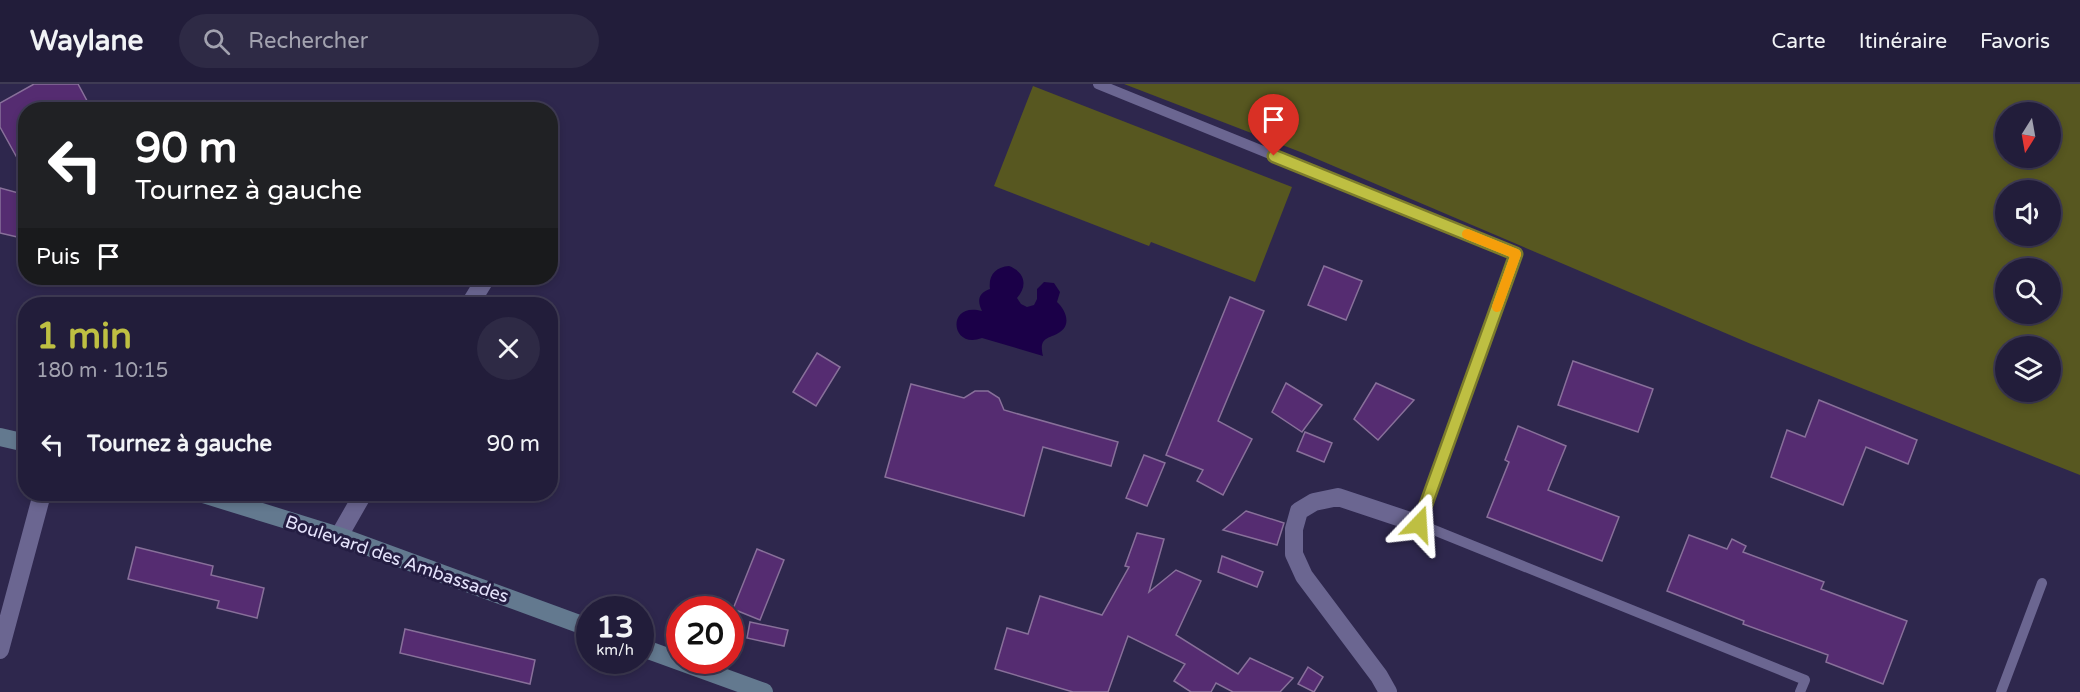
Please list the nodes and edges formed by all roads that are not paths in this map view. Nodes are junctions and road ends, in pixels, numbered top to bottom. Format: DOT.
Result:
graph roads {
  1 [pos="1098,84"];
  2 [pos="0,437"];
  3 [pos="18,441"];
  4 [pos="40,501"];
  5 [pos="226,501"];
  6 [pos="359,501"];
  7 [pos="1419,524"];
  8 [pos="339,536"];
  9 [pos="2042,583"];
  10 [pos="576,623"];
  11 [pos="0,650"];
  12 [pos="654,651"];
  13 [pos="764,692"];
  14 [pos="1388,692"];
  15 [pos="1800,692"];
  16 [pos="2001,692"];
  1 -- 7 [label="lane"];
  2 -- 3 [label="main road"];
  4 -- 11 [label="street"];
  5 -- 8 [label="main road, Boulevard des Ambassades"];
  6 -- 8 [label="street"];
  7 -- 14 [label="street"];
  7 -- 15 [label="lane"];
  8 -- 10 [label="main road, Boulevard des Ambassades"];
  9 -- 16 [label="lane"];
  12 -- 13 [label="main road"];
}
